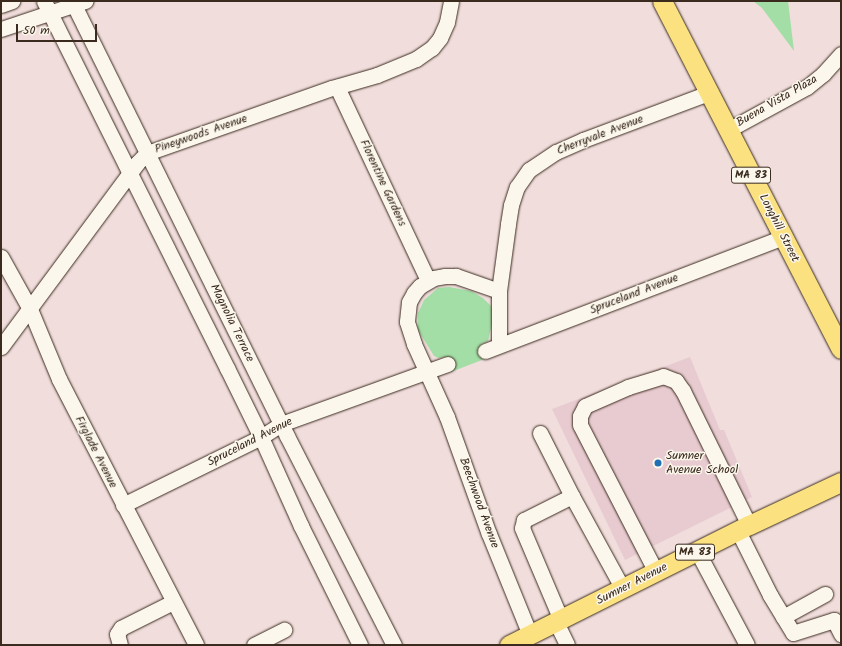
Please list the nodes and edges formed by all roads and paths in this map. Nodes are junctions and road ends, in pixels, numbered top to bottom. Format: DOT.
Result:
graph roads {
  1 [pos="12,1"];
  2 [pos="451,1"];
  3 [pos="662,1"];
  4 [pos="77,2"];
  5 [pos="1,5"];
  6 [pos="47,7"];
  7 [pos="1,29"];
  8 [pos="841,54"];
  9 [pos="337,87"];
  10 [pos="709,93"];
  11 [pos="728,130"];
  12 [pos="147,153"];
  13 [pos="130,172"];
  14 [pos="783,237"];
  15 [pos="1,257"];
  16 [pos="428,280"];
  17 [pos="499,291"];
  18 [pos="30,309"];
  19 [pos="1,347"];
  20 [pos="492,348"];
  21 [pos="841,349"];
  22 [pos="448,364"];
  23 [pos="428,371"];
  24 [pos="281,424"];
  25 [pos="540,433"];
  26 [pos="261,437"];
  27 [pos="841,482"];
  28 [pos="572,496"];
  29 [pos="123,505"];
  30 [pos="744,528"];
  31 [pos="697,551"];
  32 [pos="656,572"];
  33 [pos="623,589"];
  34 [pos="825,594"];
  35 [pos="174,602"];
  36 [pos="784,617"];
  37 [pos="559,621"];
  38 [pos="284,630"];
  39 [pos="530,634"];
  40 [pos="841,634"];
  41 [pos="120,645"];
  42 [pos="196,645"];
  43 [pos="254,645"];
  44 [pos="360,645"];
  45 [pos="394,645"];
  46 [pos="509,645"];
  47 [pos="567,645"];
  48 [pos="747,645"];
  1 -- 5 [label="street"];
  2 -- 9 [label="street, Pineywoods Avenue"];
  3 -- 10 [label="main road, Longhill Street / MA 83"];
  4 -- 6 [label="street"];
  4 -- 12 [label="street, Magnolia Terrace"];
  6 -- 7 [label="street"];
  6 -- 13 [label="street, Magnolia Terrace"];
  8 -- 11 [label="street, Buena Vista Plaza"];
  9 -- 12 [label="street, Pineywoods Avenue"];
  9 -- 16 [label="street, Florentine Gardens"];
  10 -- 11 [label="main road, Longhill Street / MA 83"];
  10 -- 17 [label="street, Cherryvale Avenue"];
  11 -- 14 [label="main road, Longhill Street / MA 83"];
  12 -- 13 [label="street, Pineywoods Avenue"];
  12 -- 24 [label="street, Magnolia Terrace"];
  13 -- 18 [label="street, Pineywoods Avenue"];
  13 -- 26 [label="street, Magnolia Terrace"];
  14 -- 20 [label="street, Spruceland Avenue"];
  14 -- 21 [label="main road, Longhill Street / MA 83"];
  15 -- 18 [label="street, Firglade Avenue"];
  16 -- 17 [label="street"];
  16 -- 23 [label="street, Beechwood Avenue"];
  17 -- 20 [label="street, Cherryvale Avenue"];
  18 -- 19 [label="street, Pineywoods Avenue"];
  18 -- 29 [label="street, Firglade Avenue"];
  22 -- 23 [label="street, Spruceland Avenue"];
  23 -- 24 [label="street, Spruceland Avenue"];
  23 -- 39 [label="street, Beechwood Avenue"];
  24 -- 26 [label="street, Spruceland Avenue"];
  24 -- 45 [label="street, Magnolia Terrace"];
  25 -- 28 [label="street"];
  26 -- 29 [label="street, Spruceland Avenue"];
  26 -- 44 [label="street, Magnolia Terrace"];
  27 -- 30 [label="main road, Sumner Avenue / MA 83"];
  28 -- 33 [label="street"];
  28 -- 37 [label="street"];
  29 -- 35 [label="street, Firglade Avenue"];
  30 -- 31 [label="main road, Sumner Avenue / MA 83"];
  30 -- 32 [label="street"];
  30 -- 36 [label="street"];
  31 -- 32 [label="main road, Sumner Avenue / MA 83"];
  31 -- 48 [label="street"];
  32 -- 33 [label="main road, Sumner Avenue / MA 83"];
  33 -- 37 [label="main road, Sumner Avenue / MA 83"];
  34 -- 36 [label="street"];
  35 -- 41 [label="street"];
  35 -- 42 [label="street, Firglade Avenue"];
  36 -- 40 [label="street"];
  37 -- 39 [label="main road, Sumner Avenue / MA 83"];
  37 -- 47 [label="street"];
  38 -- 43 [label="street"];
  39 -- 46 [label="main road, Sumner Avenue / MA 83"];
}
